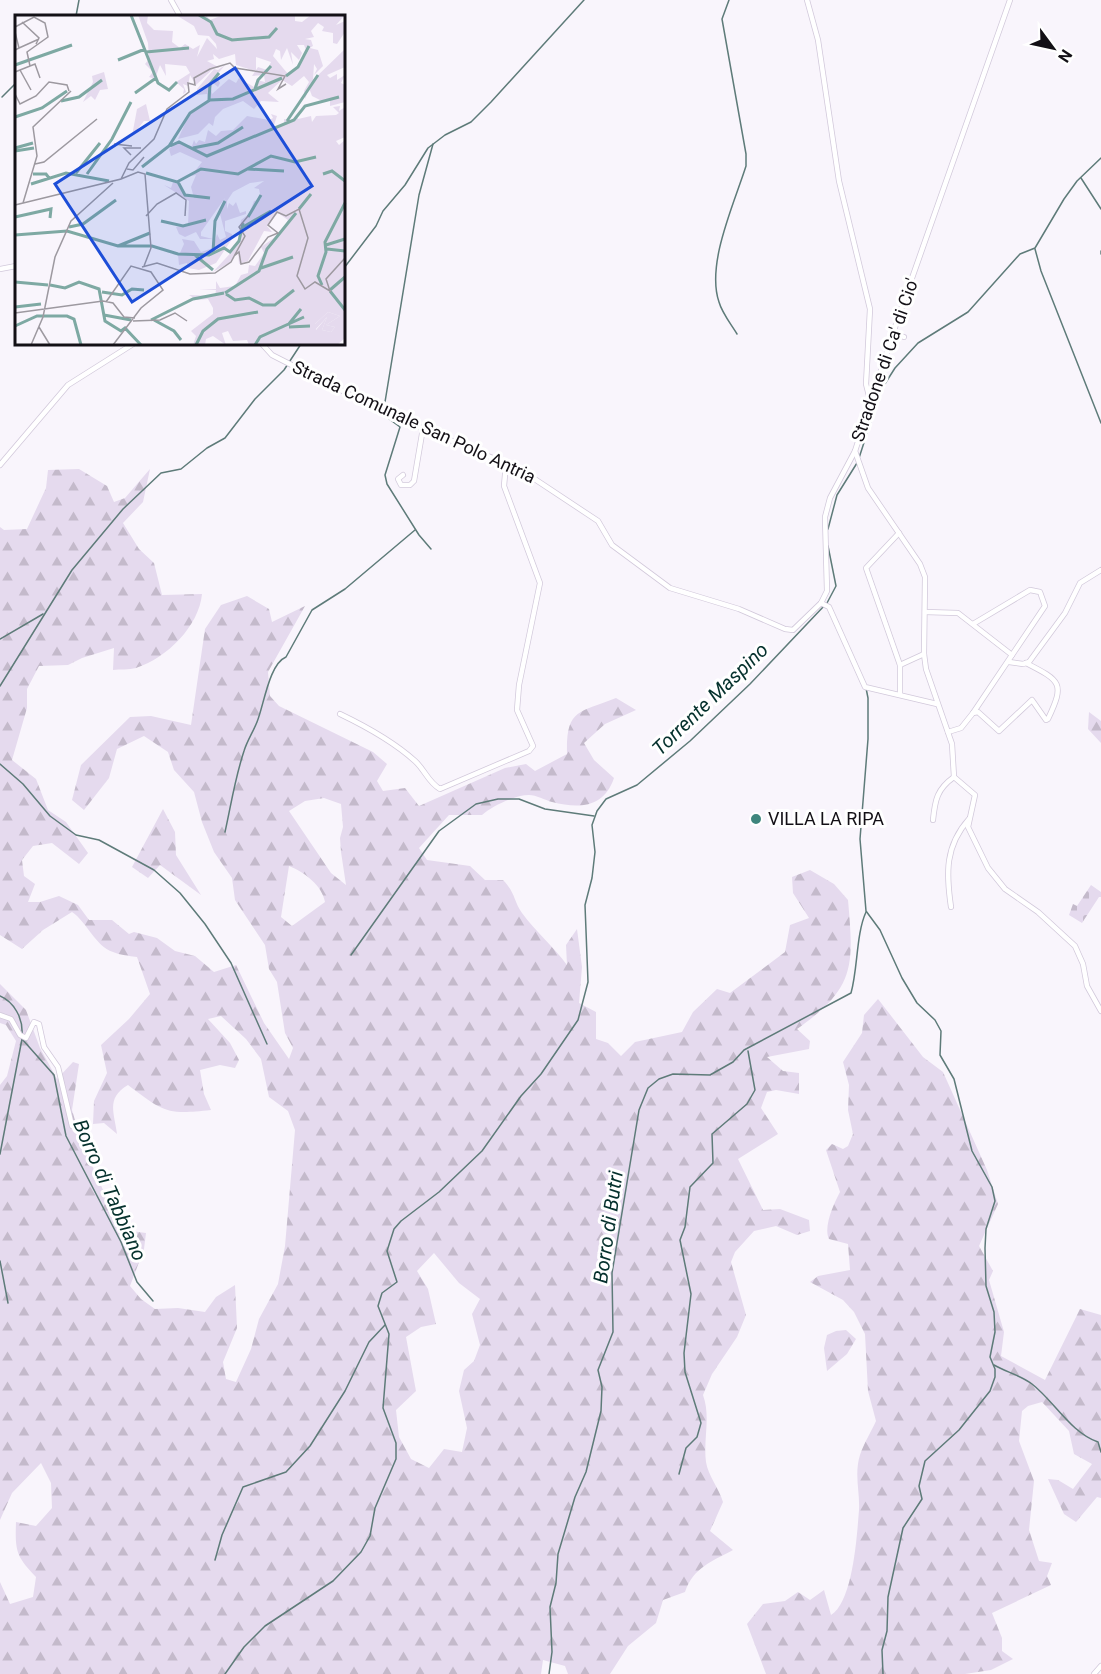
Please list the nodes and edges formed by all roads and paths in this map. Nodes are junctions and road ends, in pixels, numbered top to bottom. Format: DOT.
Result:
graph roads {
  1 [pos="171,0"];
  2 [pos="807,0"];
  3 [pos="1010,0"];
  4 [pos="179,15"];
  5 [pos="15,266"];
  6 [pos="0,269"];
  7 [pos="893,333"];
  8 [pos="904,337"];
  9 [pos="131,345"];
  10 [pos="263,345"];
  11 [pos="870,400"];
  12 [pos="423,428"];
  13 [pos="855,451"];
  14 [pos="506,463"];
  15 [pos="0,465"];
  16 [pos="403,475"];
  17 [pos="899,533"];
  18 [pos="1101,570"];
  19 [pos="820,603"];
  20 [pos="925,612"];
  21 [pos="973,624"];
  22 [pos="924,654"];
  23 [pos="1012,655"];
  24 [pos="1009,662"];
  25 [pos="1026,663"];
  26 [pos="900,666"];
  27 [pos="900,694"];
  28 [pos="937,704"];
  29 [pos="973,713"];
  30 [pos="340,714"];
  31 [pos="948,732"];
  32 [pos="954,777"];
  33 [pos="969,819"];
  34 [pos="933,820"];
  35 [pos="951,907"];
  36 [pos="1101,1011"];
  37 [pos="0,1015"];
  38 [pos="72,1126"];
  39 [pos="1101,1666"];
  40 [pos="1094,1674"];
  1 -- 4 [label="street"];
  2 -- 11 [label="street"];
  3 -- 7 [label="street, Stradone di Ca' di Cio'"];
  5 -- 6 [label="street"];
  7 -- 8 [label="street"];
  7 -- 11 [label="street, Stradone di Ca' di Cio'"];
  9 -- 15 [label="street"];
  10 -- 12 [label="street, Strada Comunale San Polo Antria"];
  11 -- 13 [label="street, Stradone di Ca' di Cio'"];
  12 -- 14 [label="street, Strada Comunale San Polo Antria"];
  12 -- 16 [label="street"];
  13 -- 17 [label="street, Stradone di Ca' di Cio'"];
  13 -- 19 [label="street"];
  14 -- 19 [label="street, Strada Comunale San Polo Antria"];
  14 -- 30 [label="street"];
  17 -- 20 [label="street, Stradone di Ca' di Cio'"];
  17 -- 26 [label="street"];
  18 -- 25 [label="street"];
  19 -- 27 [label="street"];
  20 -- 21 [label="street"];
  20 -- 22 [label="street, Stradone di Ca' di Cio'"];
  21 -- 23 [label="street"];
  21 -- 23 [label="street"];
  22 -- 26 [label="street"];
  22 -- 28 [label="street, Stradone di Ca' di Cio'"];
  23 -- 24 [label="street"];
  24 -- 25 [label="street"];
  24 -- 29 [label="street"];
  25 -- 29 [label="street"];
  26 -- 27 [label="street"];
  27 -- 28 [label="street"];
  28 -- 31 [label="street, Stradone di Ca' di Cio'"];
  29 -- 31 [label="street"];
  31 -- 32 [label="street, Stradone di Ca' di Cio'"];
  32 -- 33 [label="street"];
  32 -- 34 [label="street"];
  33 -- 35 [label="street"];
  33 -- 36 [label="street"];
  37 -- 38 [label="street"];
  39 -- 40 [label="street"];
}
